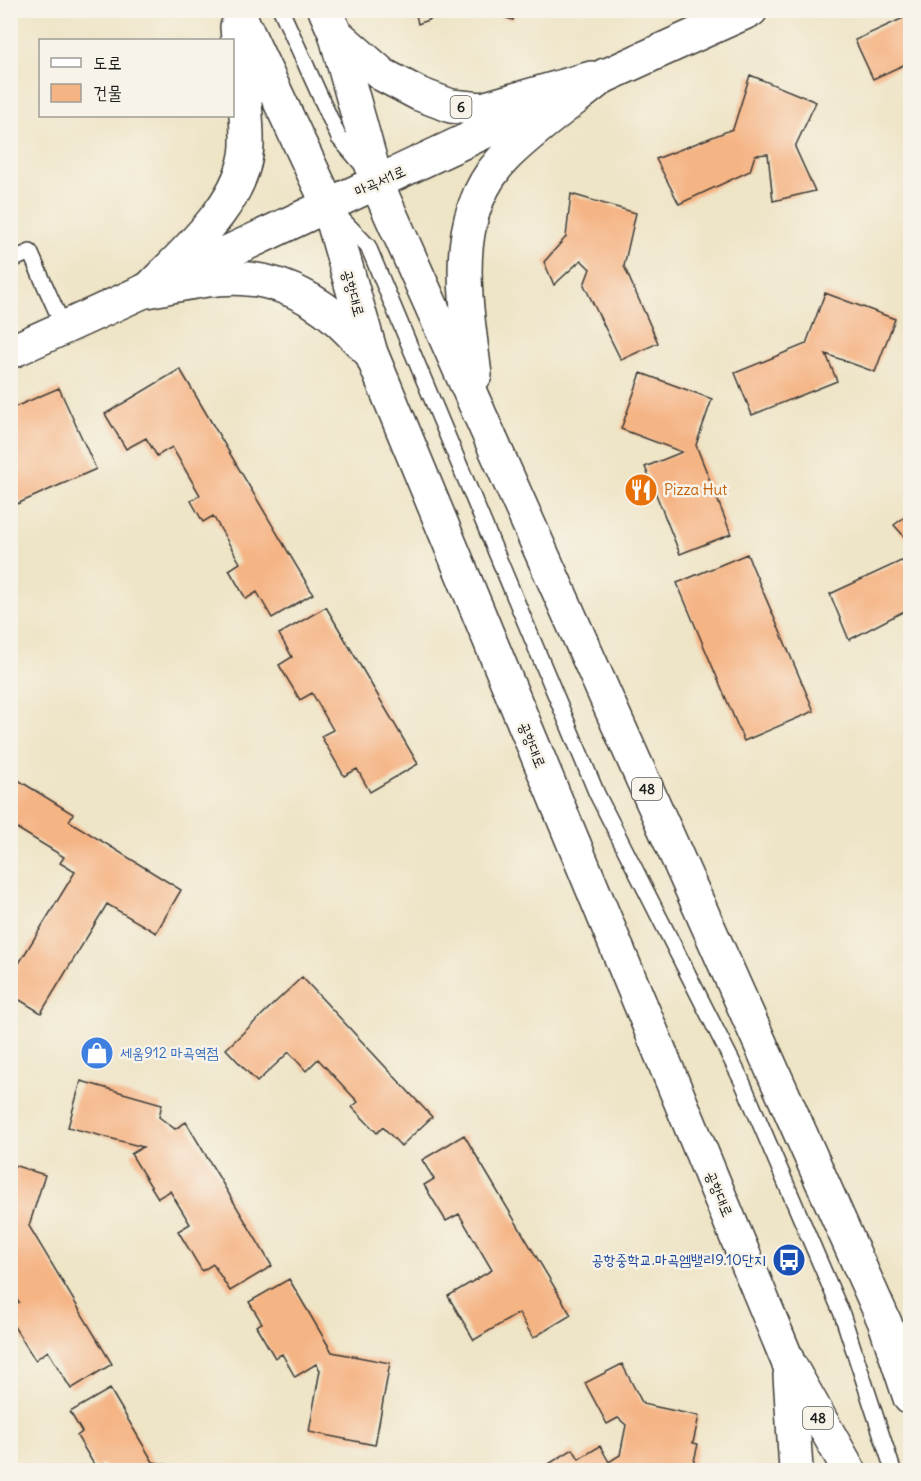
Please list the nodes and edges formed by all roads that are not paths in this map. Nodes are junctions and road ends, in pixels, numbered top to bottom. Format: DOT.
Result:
graph roads {
  1 [pos="236,10"];
  2 [pos="281,10"];
  3 [pos="751,10"];
  4 [pos="330,22"];
  5 [pos="604,75"];
  6 [pos="377,184"];
  7 [pos="328,204"];
  8 [pos="10,261"];
  9 [pos="147,291"];
  10 [pos="64,328"];
  11 [pos="10,352"];
  12 [pos="370,353"];
  13 [pos="479,407"];
  14 [pos="789,1364"];
  15 [pos="910,1398"];
  16 [pos="796,1470"];
  17 [pos="849,1470"];
  18 [pos="893,1470"];
  1 -- 7 [label="main road, 공항대로"];
  1 -- 9 [label="main road"];
  2 -- 6 [label="lane"];
  3 -- 5 [label="main road, 마곡서1로 / 6"];
  4 -- 5 [label="main road, 6"];
  4 -- 6 [label="main road, 6"];
  5 -- 6 [label="main road, 마곡서1로 / 6"];
  5 -- 13 [label="main road"];
  6 -- 7 [label="main road, 마곡서1로 / 6"];
  6 -- 13 [label="main road, 48"];
  7 -- 9 [label="main road, 마곡서1로"];
  7 -- 12 [label="main road, 공항대로 / 48"];
  7 -- 18 [label="lane"];
  8 -- 10 [label="lane"];
  9 -- 10 [label="main road, 마곡서1로"];
  9 -- 12 [label="main road"];
  10 -- 11 [label="main road, 마곡서1로"];
  12 -- 14 [label="main road, 공항대로 / 48"];
  13 -- 15 [label="main road, 48"];
  14 -- 16 [label="main road"];
  14 -- 17 [label="main road, 공항대로 / 48"];
}
